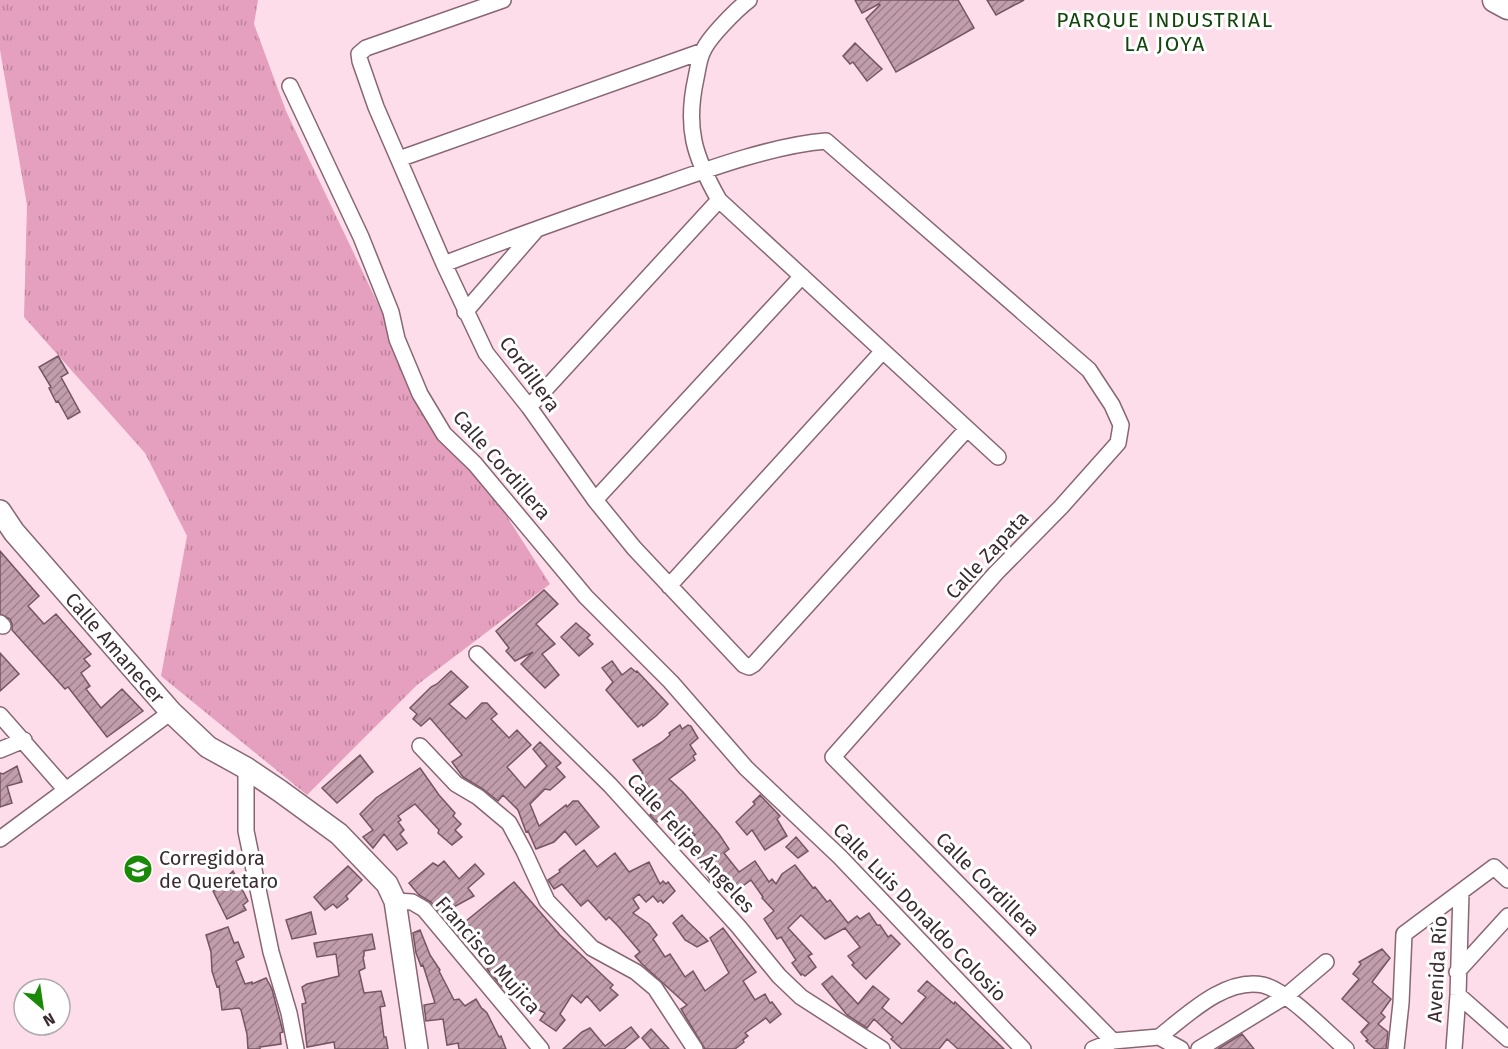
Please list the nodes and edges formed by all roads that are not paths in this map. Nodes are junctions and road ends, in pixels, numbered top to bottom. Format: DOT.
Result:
graph roads {
  1 [pos="503,0"];
  2 [pos="749,0"];
  3 [pos="1495,0"];
  4 [pos="1508,7"];
  5 [pos="703,51"];
  6 [pos="290,86"];
  7 [pos="399,159"];
  8 [pos="703,171"];
  9 [pos="719,200"];
  10 [pos="537,228"];
  11 [pos="444,264"];
  12 [pos="802,276"];
  13 [pos="465,312"];
  14 [pos="882,352"];
  15 [pos="529,407"];
  16 [pos="967,429"];
  17 [pos="998,458"];
  18 [pos="595,501"];
  19 [pos="0,511"];
  20 [pos="669,586"];
  21 [pos="477,654"];
  22 [pos="171,712"];
  23 [pos="0,715"];
  24 [pos="24,740"];
  25 [pos="420,746"];
  26 [pos="0,750"];
  27 [pos="833,757"];
  28 [pos="246,768"];
  29 [pos="66,790"];
  30 [pos="786,804"];
  31 [pos="0,839"];
  32 [pos="1508,880"];
  33 [pos="1461,891"];
  34 [pos="395,901"];
  35 [pos="1508,916"];
  36 [pos="1326,962"];
  37 [pos="1458,972"];
  38 [pos="1458,995"];
  39 [pos="1286,996"];
  40 [pos="1159,1037"];
  41 [pos="1508,1039"];
  42 [pos="1113,1041"];
  43 [pos="296,1049"];
  44 [pos="417,1049"];
  45 [pos="541,1049"];
  46 [pos="695,1049"];
  47 [pos="882,1049"];
  48 [pos="1023,1049"];
  49 [pos="1093,1049"];
  50 [pos="1181,1049"];
  51 [pos="1199,1049"];
  52 [pos="1346,1049"];
  53 [pos="1396,1049"];
  54 [pos="1454,1049"];
  1 -- 7 [label="street, Cordillera"];
  2 -- 5 [label="street"];
  3 -- 4 [label="main road"];
  5 -- 7 [label="street"];
  5 -- 8 [label="street"];
  6 -- 30 [label="street, Calle Cordillera"];
  7 -- 11 [label="street, Cordillera"];
  8 -- 9 [label="street"];
  8 -- 10 [label="street"];
  8 -- 27 [label="street, Calle Zapata"];
  9 -- 12 [label="street"];
  9 -- 15 [label="street"];
  10 -- 11 [label="street"];
  10 -- 13 [label="street"];
  11 -- 13 [label="street, Cordillera"];
  12 -- 14 [label="street"];
  12 -- 18 [label="street"];
  13 -- 15 [label="street, Cordillera"];
  14 -- 16 [label="street"];
  14 -- 20 [label="street"];
  15 -- 18 [label="street, Cordillera"];
  16 -- 17 [label="street"];
  16 -- 20 [label="street, Cordillera"];
  18 -- 20 [label="street, Cordillera"];
  19 -- 22 [label="main road, Calle Amanecer"];
  21 -- 47 [label="street, Calle Felipe Ángeles"];
  22 -- 28 [label="main road, Calle Amanecer"];
  22 -- 29 [label="street"];
  23 -- 24 [label="street"];
  24 -- 26 [label="street"];
  24 -- 29 [label="street"];
  25 -- 46 [label="street"];
  27 -- 42 [label="street, Calle Cordillera"];
  28 -- 34 [label="main road, Calle Amanecer"];
  28 -- 43 [label="street"];
  29 -- 31 [label="street"];
  30 -- 48 [label="street, Calle Luis Donaldo Colosio"];
  32 -- 33 [label="street"];
  33 -- 37 [label="street, Avenida Río"];
  33 -- 53 [label="street"];
  34 -- 44 [label="main road"];
  34 -- 45 [label="street, Francisco Mujica"];
  35 -- 37 [label="street"];
  36 -- 39 [label="street"];
  37 -- 38 [label="street, Avenida Río"];
  38 -- 41 [label="street"];
  38 -- 54 [label="street, Avenida Río"];
  39 -- 40 [label="street"];
  39 -- 51 [label="street"];
  39 -- 52 [label="street"];
  40 -- 42 [label="street"];
  40 -- 50 [label="street"];
  42 -- 49 [label="street"];
}
